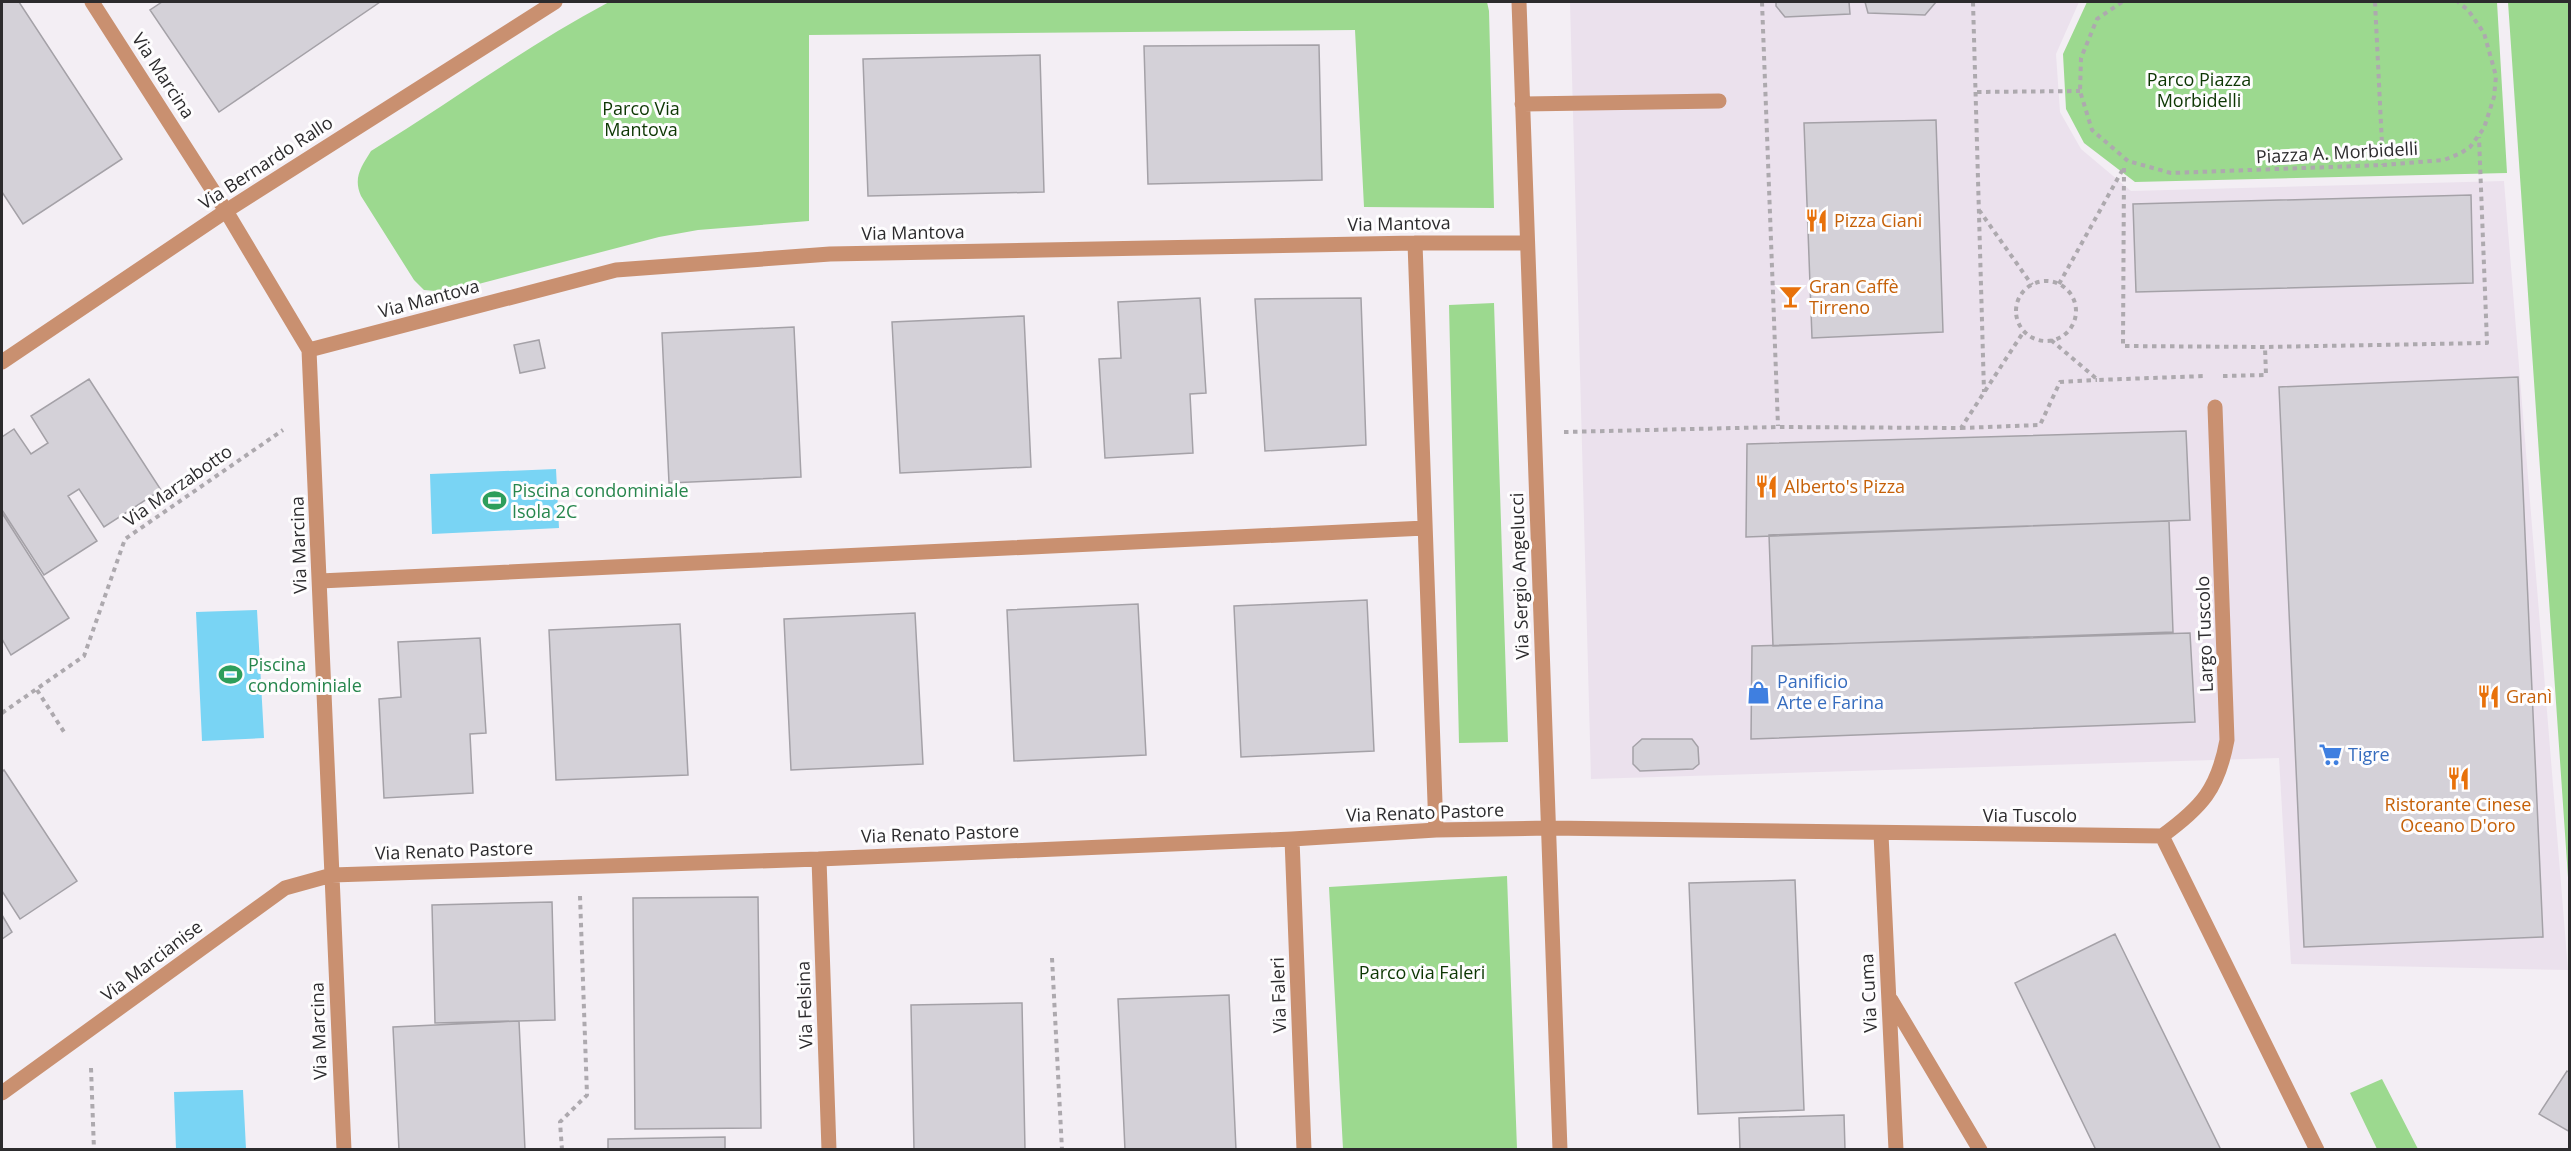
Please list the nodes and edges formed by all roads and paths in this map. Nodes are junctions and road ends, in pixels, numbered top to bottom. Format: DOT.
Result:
graph roads {
  1 [pos="92,2"];
  2 [pos="555,2"];
  3 [pos="1519,2"];
  4 [pos="1762,2"];
  5 [pos="1973,2"];
  6 [pos="2121,2"];
  7 [pos="2375,2"];
  8 [pos="2458,2"];
  9 [pos="2080,91"];
  10 [pos="1977,92"];
  11 [pos="1719,101"];
  12 [pos="1522,104"];
  13 [pos="2479,137"];
  14 [pos="2127,161"];
  15 [pos="2383,165"];
  16 [pos="2124,168"];
  17 [pos="1979,209"];
  18 [pos="226,211"];
  19 [pos="1415,243"];
  20 [pos="1527,243"];
  21 [pos="2059,284"];
  22 [pos="2032,285"];
  23 [pos="2024,331"];
  24 [pos="2050,340"];
  25 [pos="2265,347"];
  26 [pos="309,350"];
  27 [pos="2,362"];
  28 [pos="2098,380"];
  29 [pos="1984,392"];
  30 [pos="2215,407"];
  31 [pos="312,409"];
  32 [pos="1778,427"];
  33 [pos="1961,428"];
  34 [pos="1534,433"];
  35 [pos="1425,528"];
  36 [pos="320,581"];
  37 [pos="37,690"];
  38 [pos="2,713"];
  39 [pos="66,735"];
  40 [pos="1549,828"];
  41 [pos="1436,830"];
  42 [pos="1881,834"];
  43 [pos="2162,836"];
  44 [pos="1293,839"];
  45 [pos="819,859"];
  46 [pos="578,866"];
  47 [pos="332,875"];
  48 [pos="1052,958"];
  49 [pos="1888,996"];
  50 [pos="90,1031"];
  51 [pos="2,1093"];
  52 [pos="94,1149"];
  53 [pos="344,1149"];
  54 [pos="561,1149"];
  55 [pos="829,1149"];
  56 [pos="1062,1149"];
  57 [pos="1304,1149"];
  58 [pos="1560,1149"];
  59 [pos="1896,1149"];
  60 [pos="1980,1149"];
  61 [pos="2317,1149"];
  1 -- 18 [label="street, Via Marcina"];
  2 -- 18 [label="street, Via Bernardo Rallo"];
  3 -- 12 [label="street, Via Sergio Angelucci"];
  4 -- 32 [label="path"];
  5 -- 10 [label="path"];
  6 -- 9 [label="path, Piazza A. Morbidelli"];
  7 -- 15 [label="path"];
  8 -- 13 [label="path"];
  9 -- 10 [label="path"];
  9 -- 14 [label="path, Piazza A. Morbidelli"];
  10 -- 17 [label="path"];
  11 -- 12 [label="street"];
  12 -- 20 [label="street, Via Sergio Angelucci"];
  13 -- 15 [label="path, Piazza A. Morbidelli"];
  13 -- 25 [label="path"];
  14 -- 15 [label="path, Piazza A. Morbidelli"];
  14 -- 16 [label="path"];
  16 -- 21 [label="path"];
  16 -- 25 [label="path"];
  17 -- 22 [label="path"];
  17 -- 29 [label="path"];
  18 -- 26 [label="street, Via Marcina"];
  18 -- 27 [label="street, Via Bernardo Rallo"];
  19 -- 20 [label="street, Via Mantova"];
  19 -- 26 [label="street, Via Mantova"];
  19 -- 35 [label="street"];
  20 -- 34 [label="street, Via Sergio Angelucci"];
  21 -- 22 [label="path"];
  21 -- 24 [label="path"];
  22 -- 23 [label="path"];
  23 -- 24 [label="path"];
  23 -- 29 [label="path"];
  24 -- 28 [label="path"];
  25 -- 28 [label="path"];
  26 -- 31 [label="street, Via Marcina"];
  28 -- 33 [label="path"];
  29 -- 33 [label="path"];
  30 -- 43 [label="street, Largo Tuscolo"];
  31 -- 36 [label="street, Via Marcina"];
  31 -- 37 [label="path, Via Marzabotto"];
  32 -- 33 [label="path"];
  32 -- 34 [label="path"];
  34 -- 40 [label="street, Via Sergio Angelucci"];
  35 -- 36 [label="street"];
  35 -- 41 [label="street"];
  36 -- 47 [label="street, Via Marcina"];
  37 -- 38 [label="path, Via Marzabotto"];
  37 -- 39 [label="path"];
  40 -- 41 [label="street, Via Renato Pastore"];
  40 -- 42 [label="street, Via Tuscolo"];
  40 -- 58 [label="street, Via Sergio Angelucci"];
  41 -- 44 [label="street, Via Renato Pastore"];
  42 -- 43 [label="street, Via Tuscolo"];
  42 -- 49 [label="street, Via Cuma"];
  43 -- 61 [label="street"];
  44 -- 45 [label="street, Via Renato Pastore"];
  44 -- 57 [label="street, Via Faleri"];
  45 -- 46 [label="street, Via Renato Pastore"];
  45 -- 55 [label="street, Via Felsina"];
  46 -- 47 [label="street, Via Renato Pastore"];
  46 -- 54 [label="path"];
  47 -- 50 [label="street, Via Marcianise"];
  47 -- 53 [label="street, Via Marcina"];
  48 -- 56 [label="path"];
  49 -- 59 [label="street, Via Cuma"];
  49 -- 60 [label="street"];
  50 -- 51 [label="street, Via Marcianise"];
  50 -- 52 [label="path"];
}
